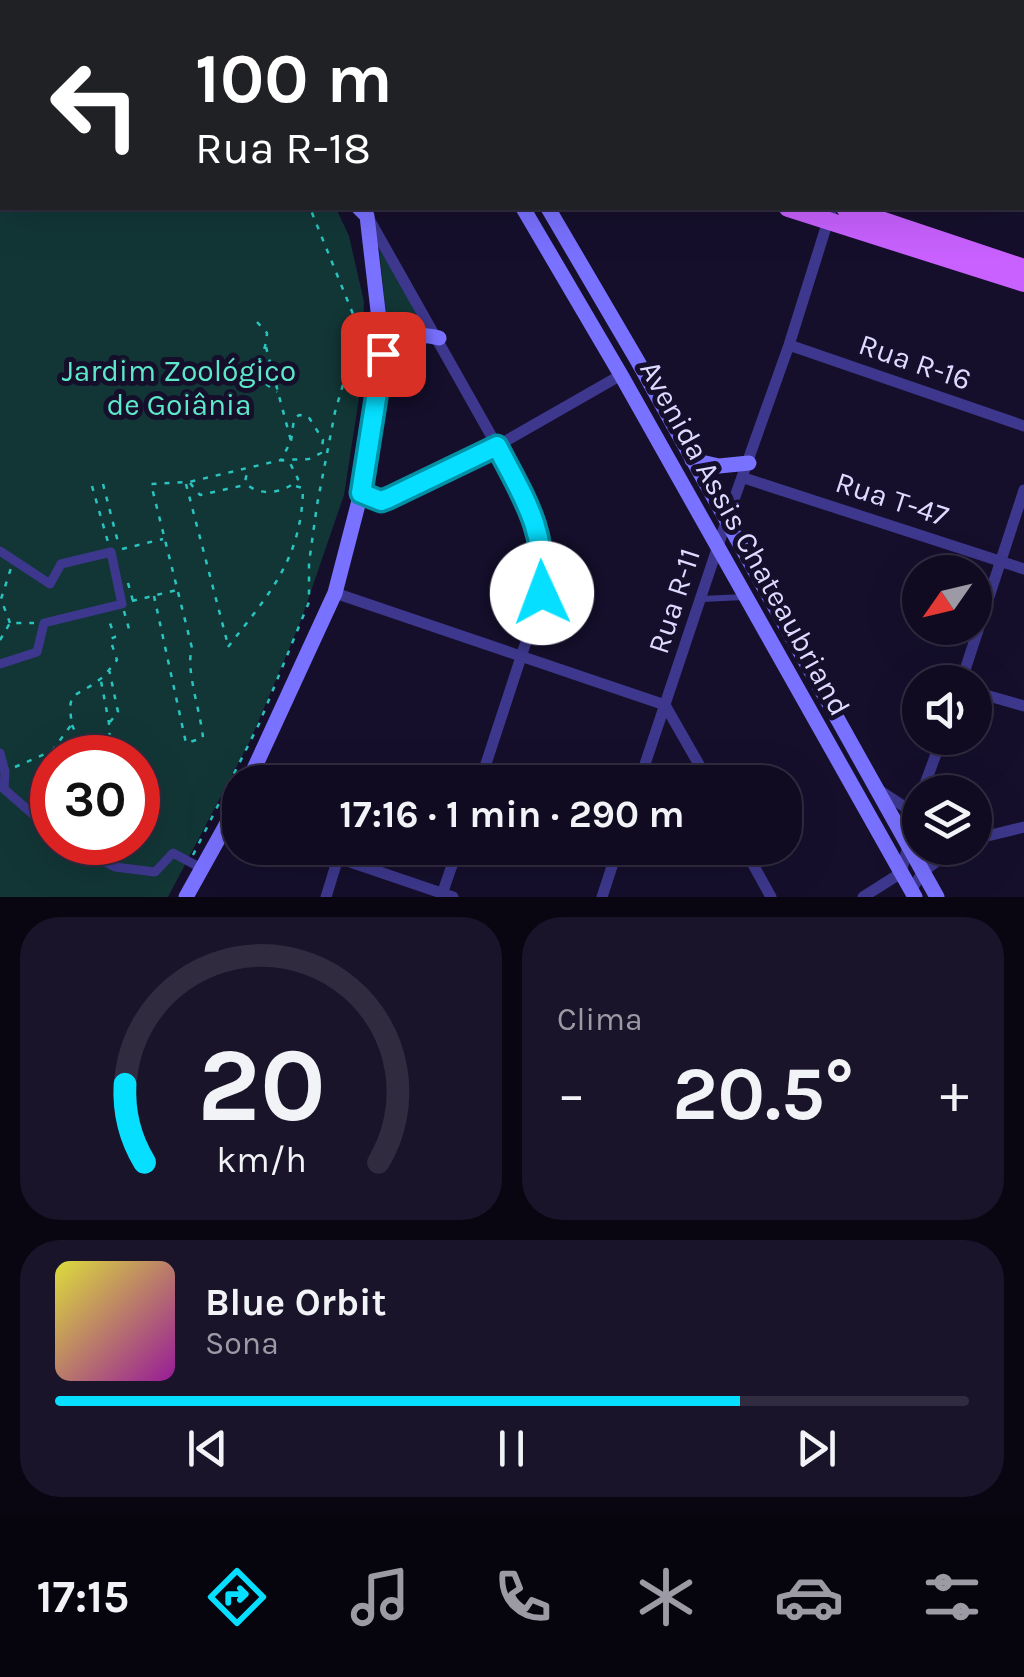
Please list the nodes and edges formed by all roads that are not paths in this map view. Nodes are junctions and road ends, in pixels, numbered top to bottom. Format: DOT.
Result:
graph roads {
  1 [pos="524,210"];
  2 [pos="549,210"];
  3 [pos="805,210"];
  4 [pos="851,210"];
  5 [pos="363,212"];
  6 [pos="830,213"];
  7 [pos="1024,268"];
  8 [pos="1024,283"];
  9 [pos="439,338"];
  10 [pos="790,345"];
  11 [pos="383,354"];
  12 [pos="622,375"];
  13 [pos="1024,426"];
  14 [pos="497,446"];
  15 [pos="692,460"];
  16 [pos="746,471"];
  17 [pos="1024,490"];
  18 [pos="361,493"];
  19 [pos="726,522"];
  20 [pos="718,546"];
  21 [pos="0,551"];
  22 [pos="1000,560"];
  23 [pos="1024,568"];
  24 [pos="335,592"];
  25 [pos="748,598"];
  26 [pos="700,599"];
  27 [pos="522,657"];
  28 [pos="0,664"];
  29 [pos="966,665"];
  30 [pos="992,697"];
  31 [pos="666,705"];
  32 [pos="1024,706"];
  33 [pos="0,754"];
  34 [pos="256,765"];
  35 [pos="486,765"];
  36 [pos="645,765"];
  37 [pos="699,765"];
  38 [pos="879,790"];
  39 [pos="902,806"];
  40 [pos="30,811"];
  41 [pos="1024,827"];
  42 [pos="902,834"];
  43 [pos="992,835"];
  44 [pos="222,836"];
  45 [pos="111,865"];
  46 [pos="196,865"];
  47 [pos="336,865"];
  48 [pos="358,865"];
  49 [pos="454,865"];
  50 [pos="612,865"];
  51 [pos="753,865"];
  52 [pos="903,865"];
  53 [pos="919,865"];
  54 [pos="932,865"];
  55 [pos="923,872"];
  56 [pos="902,873"];
  57 [pos="913,894"];
  58 [pos="446,896"];
  59 [pos="186,897"];
  60 [pos="326,897"];
  61 [pos="602,897"];
  62 [pos="771,897"];
  63 [pos="863,897"];
  64 [pos="937,897"];
  1 -- 12 [label="main road, Avenida Assis Chateaubriand"];
  2 -- 15 [label="main road, Avenida Assis Chateaubriand"];
  3 -- 6 [label="main road"];
  4 -- 7 [label="main road"];
  5 -- 9 [label="street"];
  5 -- 11 [label="main road"];
  6 -- 8 [label="main road"];
  6 -- 10 [label="street, Rua R-11"];
  9 -- 11 [label="main road"];
  9 -- 14 [label="street"];
  10 -- 13 [label="street, Rua R-16"];
  10 -- 16 [label="street, Rua R-11"];
  11 -- 18 [label="main road"];
  12 -- 14 [label="street"];
  12 -- 20 [label="main road, Avenida Assis Chateaubriand"];
  14 -- 18 [label="street"];
  14 -- 27 [label="street"];
  15 -- 16 [label="main road"];
  15 -- 19 [label="main road, Avenida Assis Chateaubriand"];
  16 -- 19 [label="street, Rua R-11"];
  16 -- 22 [label="street, Rua T-47"];
  17 -- 22 [label="street"];
  18 -- 24 [label="main road"];
  19 -- 20 [label="street, Rua R-11"];
  19 -- 38 [label="main road, Avenida Assis Chateaubriand"];
  20 -- 25 [label="main road, Avenida Assis Chateaubriand"];
  20 -- 26 [label="street, Rua R-11"];
  21 -- 28 [label="street"];
  22 -- 23 [label="street, Rua T-47"];
  22 -- 29 [label="street"];
  24 -- 27 [label="street"];
  24 -- 34 [label="main road"];
  25 -- 26 [label="lane"];
  25 -- 56 [label="main road, Avenida Assis Chateaubriand"];
  26 -- 31 [label="street, Rua R-11"];
  27 -- 31 [label="street"];
  27 -- 35 [label="street"];
  30 -- 32 [label="street"];
  31 -- 36 [label="street, Rua R-11"];
  31 -- 37 [label="street"];
  33 -- 40 [label="street"];
  38 -- 39 [label="street"];
  38 -- 42 [label="main road, Avenida Assis Chateaubriand"];
  41 -- 43 [label="street"];
  44 -- 46 [label="main road"];
  45 -- 46 [label="street"];
  46 -- 59 [label="main road"];
  47 -- 60 [label="street"];
  48 -- 58 [label="street"];
  49 -- 58 [label="street"];
  50 -- 61 [label="street"];
  51 -- 62 [label="street"];
  52 -- 56 [label="street"];
  53 -- 55 [label="main road, Avenida Assis Chateaubriand"];
  54 -- 55 [label="street"];
  55 -- 57 [label="street"];
  55 -- 64 [label="main road, Avenida Assis Chateaubriand"];
  56 -- 57 [label="main road, Avenida Assis Chateaubriand"];
  56 -- 63 [label="street"];
}
